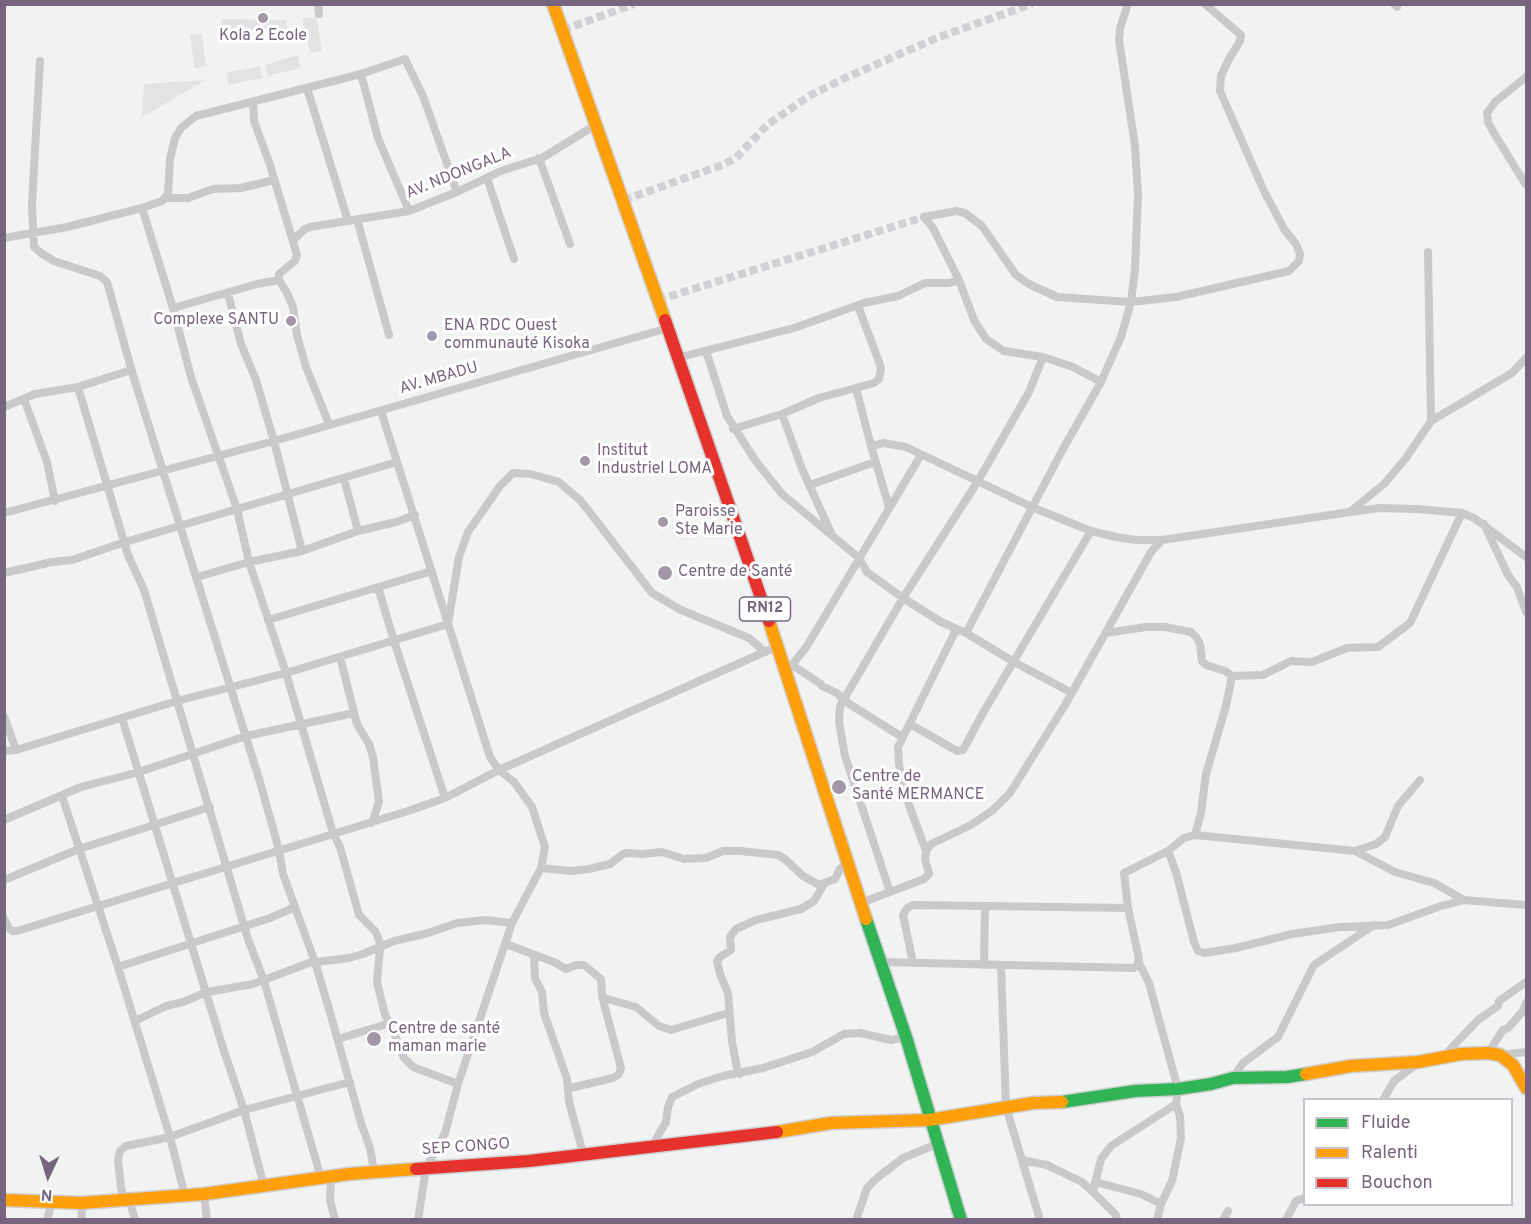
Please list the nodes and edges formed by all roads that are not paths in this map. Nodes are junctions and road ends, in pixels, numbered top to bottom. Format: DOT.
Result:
graph roads {
  1 [pos="553,4"];
  2 [pos="1128,4"];
  3 [pos="1205,4"];
  4 [pos="40,61"];
  5 [pos="361,74"];
  6 [pos="1527,77"];
  7 [pos="307,88"];
  8 [pos="253,103"];
  9 [pos="597,124"];
  10 [pos="539,158"];
  11 [pos="487,178"];
  12 [pos="274,180"];
  13 [pos="1527,185"];
  14 [pos="457,192"];
  15 [pos="166,198"];
  16 [pos="142,208"];
  17 [pos="409,211"];
  18 [pos="352,220"];
  19 [pos="33,233"];
  20 [pos="4,238"];
  21 [pos="293,240"];
  22 [pos="570,244"];
  23 [pos="1428,252"];
  24 [pos="514,259"];
  25 [pos="279,280"];
  26 [pos="959,280"];
  27 [pos="228,294"];
  28 [pos="1131,302"];
  29 [pos="858,306"];
  30 [pos="173,308"];
  31 [pos="668,328"];
  32 [pos="389,334"];
  33 [pos="706,351"];
  34 [pos="1043,357"];
  35 [pos="677,358"];
  36 [pos="1527,358"];
  37 [pos="132,372"];
  38 [pos="1101,382"];
  39 [pos="78,387"];
  40 [pos="856,388"];
  41 [pos="24,399"];
  42 [pos="4,407"];
  43 [pos="381,411"];
  44 [pos="782,414"];
  45 [pos="1431,421"];
  46 [pos="329,424"];
  47 [pos="734,429"];
  48 [pos="274,441"];
  49 [pos="871,446"];
  50 [pos="218,455"];
  51 [pos="921,455"];
  52 [pos="397,462"];
  53 [pos="875,462"];
  54 [pos="163,470"];
  55 [pos="344,479"];
  56 [pos="978,481"];
  57 [pos="108,485"];
  58 [pos="810,485"];
  59 [pos="288,494"];
  60 [pos="55,501"];
  61 [pos="889,507"];
  62 [pos="1034,508"];
  63 [pos="237,509"];
  64 [pos="1350,512"];
  65 [pos="4,513"];
  66 [pos="1462,513"];
  67 [pos="415,515"];
  68 [pos="1484,524"];
  69 [pos="180,525"];
  70 [pos="357,531"];
  71 [pos="1091,531"];
  72 [pos="833,537"];
  73 [pos="1162,540"];
  74 [pos="125,542"];
  75 [pos="302,551"];
  76 [pos="1527,557"];
  77 [pos="859,558"];
  78 [pos="249,562"];
  79 [pos="432,571"];
  80 [pos="4,573"];
  81 [pos="197,578"];
  82 [pos="378,587"];
  83 [pos="903,598"];
  84 [pos="1527,612"];
  85 [pos="268,620"];
  86 [pos="448,624"];
  87 [pos="956,630"];
  88 [pos="966,633"];
  89 [pos="1107,633"];
  90 [pos="394,641"];
  91 [pos="778,646"];
  92 [pos="765,652"];
  93 [pos="340,657"];
  94 [pos="1014,662"];
  95 [pos="788,665"];
  96 [pos="286,673"];
  97 [pos="1232,676"];
  98 [pos="231,686"];
  99 [pos="1072,693"];
  100 [pos="843,700"];
  101 [pos="177,701"];
  102 [pos="354,713"];
  103 [pos="4,716"];
  104 [pos="122,718"];
  105 [pos="301,724"];
  106 [pos="910,724"];
  107 [pos="246,736"];
  108 [pos="902,737"];
  109 [pos="16,750"];
  110 [pos="4,751"];
  111 [pos="194,755"];
  112 [pos="499,770"];
  113 [pos="139,772"];
  114 [pos="1420,780"];
  115 [pos="62,796"];
  116 [pos="446,798"];
  117 [pos="210,807"];
  118 [pos="4,820"];
  119 [pos="372,823"];
  120 [pos="154,824"];
  121 [pos="333,834"];
  122 [pos="1195,835"];
  123 [pos="79,849"];
  124 [pos="279,850"];
  125 [pos="1355,850"];
  126 [pos="926,851"];
  127 [pos="1168,851"];
  128 [pos="848,863"];
  129 [pos="227,866"];
  130 [pos="541,868"];
  131 [pos="4,880"];
  132 [pos="174,884"];
  133 [pos="824,884"];
  134 [pos="890,892"];
  135 [pos="1464,900"];
  136 [pos="861,903"];
  137 [pos="1527,905"];
  138 [pos="985,906"];
  139 [pos="97,907"];
  140 [pos="295,907"];
  141 [pos="1128,908"];
  142 [pos="4,918"];
  143 [pos="512,923"];
  144 [pos="1374,925"];
  145 [pos="246,926"];
  146 [pos="192,942"];
  147 [pos="506,944"];
  148 [pos="380,947"];
  149 [pos="534,956"];
  150 [pos="315,962"];
  151 [pos="880,962"];
  152 [pos="913,963"];
  153 [pos="1139,963"];
  154 [pos="984,965"];
  155 [pos="1001,965"];
  156 [pos="118,967"];
  157 [pos="264,981"];
  158 [pos="1527,982"];
  159 [pos="207,992"];
  160 [pos="604,998"];
  161 [pos="1527,1003"];
  162 [pos="728,1013"];
  163 [pos="135,1021"];
  164 [pos="390,1023"];
  165 [pos="906,1037"];
  166 [pos="338,1039"];
  167 [pos="1527,1052"];
  168 [pos="1494,1054"];
  169 [pos="1442,1058"];
  170 [pos="1418,1062"];
  171 [pos="740,1074"];
  172 [pos="1233,1078"];
  173 [pos="350,1082"];
  174 [pos="458,1083"];
  175 [pos="570,1088"];
  176 [pos="1527,1088"];
  177 [pos="1178,1089"];
  178 [pos="296,1095"];
  179 [pos="1384,1098"];
  180 [pos="1176,1104"];
  181 [pos="1006,1107"];
  182 [pos="244,1110"];
  183 [pos="929,1120"];
  184 [pos="170,1137"];
  185 [pos="937,1144"];
  186 [pos="652,1146"];
  187 [pos="583,1153"];
  188 [pos="1022,1160"];
  189 [pos="426,1168"];
  190 [pos="374,1171"];
  191 [pos="326,1177"];
  192 [pos="264,1186"];
  193 [pos="1094,1187"];
  194 [pos="204,1194"];
  195 [pos="185,1196"];
  196 [pos="129,1199"];
  197 [pos="1303,1199"];
  198 [pos="4,1200"];
  199 [pos="52,1202"];
  200 [pos="81,1203"];
  201 [pos="1161,1204"];
  202 [pos="1228,1211"];
  203 [pos="420,1217"];
  204 [pos="1118,1218"];
  205 [pos="960,1219"];
  206 [pos="47,1220"];
  207 [pos="82,1220"];
  208 [pos="135,1220"];
  209 [pos="207,1220"];
  210 [pos="335,1220"];
  211 [pos="856,1220"];
  212 [pos="1040,1220"];
  213 [pos="1157,1220"];
  214 [pos="1223,1220"];
  215 [pos="1286,1220"];
  1 -- 9 [label="street, RN12"];
  2 -- 28 [label="street"];
  3 -- 28 [label="street"];
  4 -- 19 [label="street"];
  5 -- 7 [label="street"];
  5 -- 14 [label="street"];
  5 -- 17 [label="street"];
  6 -- 13 [label="street"];
  7 -- 8 [label="street"];
  7 -- 18 [label="street"];
  8 -- 12 [label="street"];
  8 -- 15 [label="street"];
  9 -- 10 [label="street, AV. NDONGALA"];
  9 -- 31 [label="street, RN12"];
  10 -- 11 [label="street, AV. NDONGALA"];
  10 -- 22 [label="street"];
  11 -- 14 [label="street, AV. NDONGALA"];
  11 -- 24 [label="street"];
  12 -- 15 [label="street"];
  12 -- 21 [label="street"];
  14 -- 17 [label="street, AV. NDONGALA"];
  15 -- 16 [label="street"];
  16 -- 19 [label="street"];
  16 -- 30 [label="street"];
  17 -- 18 [label="street, AV. NDONGALA"];
  18 -- 21 [label="street, AV. NDONGALA"];
  18 -- 32 [label="street"];
  19 -- 20 [label="street"];
  19 -- 37 [label="street"];
  21 -- 25 [label="street"];
  23 -- 45 [label="street"];
  25 -- 27 [label="street"];
  25 -- 46 [label="street"];
  26 -- 28 [label="street"];
  26 -- 29 [label="street"];
  26 -- 34 [label="street"];
  27 -- 30 [label="street"];
  27 -- 48 [label="street"];
  28 -- 38 [label="street"];
  29 -- 33 [label="street"];
  29 -- 40 [label="street"];
  30 -- 50 [label="street"];
  31 -- 35 [label="street, RN12"];
  31 -- 43 [label="street, AV. MBADU"];
  33 -- 35 [label="street"];
  33 -- 47 [label="street"];
  34 -- 38 [label="street"];
  34 -- 56 [label="street"];
  35 -- 91 [label="street, RN12"];
  36 -- 45 [label="street"];
  37 -- 39 [label="street"];
  37 -- 54 [label="street"];
  38 -- 62 [label="street"];
  39 -- 41 [label="street"];
  39 -- 57 [label="street"];
  40 -- 44 [label="street"];
  40 -- 49 [label="street"];
  41 -- 42 [label="street"];
  41 -- 60 [label="street"];
  43 -- 46 [label="street, AV. MBADU"];
  43 -- 52 [label="street"];
  44 -- 47 [label="street"];
  44 -- 58 [label="street"];
  45 -- 64 [label="street"];
  46 -- 48 [label="street, AV. MBADU"];
  47 -- 72 [label="street"];
  48 -- 50 [label="street, AV. MBADU"];
  48 -- 59 [label="street"];
  49 -- 51 [label="street"];
  49 -- 53 [label="street"];
  50 -- 54 [label="street, AV. MBADU"];
  50 -- 63 [label="street"];
  51 -- 56 [label="street"];
  51 -- 61 [label="street"];
  52 -- 55 [label="street"];
  52 -- 67 [label="street"];
  53 -- 58 [label="street"];
  53 -- 61 [label="street"];
  54 -- 57 [label="street, AV. MBADU"];
  54 -- 69 [label="street"];
  55 -- 59 [label="street"];
  55 -- 70 [label="street"];
  56 -- 62 [label="street"];
  56 -- 83 [label="street"];
  57 -- 60 [label="street, AV. MBADU"];
  57 -- 74 [label="street"];
  58 -- 72 [label="street"];
  59 -- 63 [label="street"];
  59 -- 75 [label="street"];
  60 -- 65 [label="street, AV. MBADU"];
  61 -- 77 [label="street"];
  62 -- 71 [label="street"];
  62 -- 88 [label="street"];
  63 -- 69 [label="street"];
  63 -- 78 [label="street"];
  64 -- 66 [label="street"];
  64 -- 73 [label="street"];
  66 -- 68 [label="street"];
  66 -- 97 [label="street"];
  67 -- 70 [label="street"];
  67 -- 79 [label="street"];
  68 -- 76 [label="street"];
  68 -- 84 [label="street"];
  69 -- 74 [label="street"];
  69 -- 81 [label="street"];
  70 -- 75 [label="street"];
  71 -- 73 [label="street"];
  71 -- 94 [label="street"];
  72 -- 77 [label="street"];
  73 -- 89 [label="street"];
  74 -- 80 [label="street"];
  74 -- 101 [label="street"];
  75 -- 78 [label="street"];
  77 -- 83 [label="street"];
  77 -- 95 [label="street"];
  78 -- 81 [label="street"];
  78 -- 85 [label="street"];
  79 -- 82 [label="street"];
  79 -- 86 [label="street"];
  81 -- 98 [label="street"];
  82 -- 85 [label="street"];
  82 -- 90 [label="street"];
  83 -- 87 [label="street"];
  83 -- 100 [label="street"];
  85 -- 96 [label="street"];
  86 -- 90 [label="street"];
  86 -- 92 [label="street"];
  86 -- 112 [label="street"];
  87 -- 88 [label="street"];
  87 -- 106 [label="street"];
  88 -- 94 [label="street"];
  89 -- 97 [label="street"];
  89 -- 99 [label="street"];
  90 -- 93 [label="street"];
  90 -- 116 [label="street"];
  91 -- 92 [label="street"];
  91 -- 95 [label="street, RN12"];
  92 -- 112 [label="street"];
  93 -- 96 [label="street"];
  93 -- 102 [label="street"];
  94 -- 99 [label="street"];
  94 -- 106 [label="street"];
  95 -- 100 [label="street"];
  95 -- 128 [label="street, RN12"];
  96 -- 98 [label="street"];
  96 -- 105 [label="street"];
  97 -- 122 [label="street"];
  98 -- 101 [label="street"];
  98 -- 107 [label="street"];
  99 -- 126 [label="street"];
  100 -- 108 [label="street"];
  100 -- 134 [label="street"];
  101 -- 104 [label="street"];
  101 -- 111 [label="street"];
  102 -- 105 [label="street"];
  102 -- 119 [label="street"];
  103 -- 109 [label="street"];
  104 -- 109 [label="street"];
  104 -- 113 [label="street"];
  105 -- 107 [label="street"];
  105 -- 121 [label="street"];
  106 -- 108 [label="street"];
  107 -- 111 [label="street"];
  107 -- 124 [label="street"];
  108 -- 126 [label="street"];
  109 -- 110 [label="street"];
  111 -- 113 [label="street"];
  111 -- 117 [label="street"];
  112 -- 116 [label="street"];
  112 -- 130 [label="street"];
  113 -- 115 [label="street"];
  113 -- 120 [label="street"];
  114 -- 125 [label="street"];
  115 -- 118 [label="street"];
  115 -- 123 [label="street"];
  116 -- 119 [label="street"];
  117 -- 120 [label="street"];
  117 -- 129 [label="street"];
  119 -- 121 [label="street"];
  120 -- 123 [label="street"];
  120 -- 132 [label="street"];
  121 -- 124 [label="street"];
  121 -- 148 [label="street"];
  122 -- 125 [label="street"];
  122 -- 127 [label="street"];
  123 -- 131 [label="street"];
  123 -- 139 [label="street"];
  124 -- 129 [label="street"];
  124 -- 140 [label="street"];
  125 -- 135 [label="street"];
  126 -- 134 [label="street"];
  127 -- 141 [label="street"];
  127 -- 144 [label="street"];
  128 -- 133 [label="street"];
  128 -- 136 [label="street, RN12"];
  129 -- 132 [label="street"];
  129 -- 145 [label="street"];
  130 -- 133 [label="street"];
  130 -- 143 [label="street"];
  132 -- 139 [label="street"];
  132 -- 146 [label="street"];
  133 -- 162 [label="street"];
  134 -- 136 [label="street"];
  135 -- 137 [label="street"];
  135 -- 144 [label="street"];
  136 -- 151 [label="street, RN12"];
  138 -- 141 [label="street"];
  138 -- 152 [label="street"];
  138 -- 154 [label="street"];
  139 -- 142 [label="street"];
  139 -- 156 [label="street"];
  140 -- 145 [label="street"];
  140 -- 150 [label="street"];
  141 -- 153 [label="street"];
  143 -- 147 [label="street"];
  143 -- 148 [label="street"];
  144 -- 172 [label="street"];
  145 -- 146 [label="street"];
  145 -- 157 [label="street"];
  146 -- 156 [label="street"];
  146 -- 159 [label="street"];
  147 -- 149 [label="street"];
  147 -- 174 [label="street"];
  148 -- 150 [label="street"];
  148 -- 164 [label="street"];
  149 -- 160 [label="street"];
  149 -- 175 [label="street"];
  150 -- 157 [label="street"];
  150 -- 166 [label="street"];
  151 -- 152 [label="street"];
  151 -- 165 [label="street, RN12"];
  152 -- 154 [label="street"];
  153 -- 155 [label="street"];
  153 -- 177 [label="street"];
  154 -- 155 [label="street"];
  155 -- 181 [label="street"];
  156 -- 163 [label="street"];
  157 -- 159 [label="street"];
  157 -- 178 [label="street"];
  158 -- 169 [label="street"];
  159 -- 163 [label="street"];
  159 -- 182 [label="street"];
  160 -- 162 [label="street"];
  160 -- 175 [label="street"];
  161 -- 168 [label="street"];
  162 -- 171 [label="street"];
  163 -- 184 [label="street"];
  164 -- 166 [label="street"];
  164 -- 174 [label="street"];
  165 -- 171 [label="street"];
  165 -- 183 [label="street, RN12"];
  166 -- 173 [label="street"];
  167 -- 168 [label="street"];
  168 -- 169 [label="street, SEP CONGO"];
  168 -- 176 [label="street"];
  169 -- 170 [label="street, SEP CONGO"];
  170 -- 172 [label="street, SEP CONGO"];
  170 -- 179 [label="street"];
  171 -- 186 [label="street"];
  172 -- 177 [label="street, SEP CONGO"];
  173 -- 178 [label="street"];
  173 -- 190 [label="street"];
  174 -- 189 [label="street"];
  175 -- 187 [label="street"];
  177 -- 180 [label="street"];
  177 -- 181 [label="street, SEP CONGO"];
  178 -- 182 [label="street"];
  178 -- 191 [label="street"];
  180 -- 193 [label="street"];
  180 -- 201 [label="street"];
  181 -- 183 [label="street, SEP CONGO"];
  181 -- 188 [label="street"];
  182 -- 184 [label="street"];
  182 -- 192 [label="street"];
  183 -- 185 [label="street, RN12"];
  183 -- 186 [label="street, SEP CONGO"];
  184 -- 195 [label="street"];
  184 -- 196 [label="street"];
  185 -- 205 [label="street, RN12"];
  185 -- 211 [label="street"];
  186 -- 187 [label="street, SEP CONGO"];
  187 -- 189 [label="street, SEP CONGO"];
  188 -- 193 [label="street"];
  188 -- 212 [label="street"];
  189 -- 190 [label="street, SEP CONGO"];
  189 -- 203 [label="street"];
  190 -- 191 [label="street, SEP CONGO"];
  191 -- 192 [label="street, SEP CONGO"];
  191 -- 210 [label="street"];
  192 -- 194 [label="street, SEP CONGO"];
  193 -- 201 [label="street"];
  193 -- 204 [label="street"];
  194 -- 195 [label="street, SEP CONGO"];
  194 -- 209 [label="street"];
  195 -- 196 [label="street, SEP CONGO"];
  196 -- 200 [label="street, SEP CONGO"];
  196 -- 208 [label="street"];
  197 -- 215 [label="street"];
  198 -- 199 [label="street, SEP CONGO"];
  199 -- 200 [label="street, SEP CONGO"];
  199 -- 206 [label="street"];
  200 -- 207 [label="street"];
  201 -- 213 [label="street"];
  202 -- 214 [label="street"];
}
